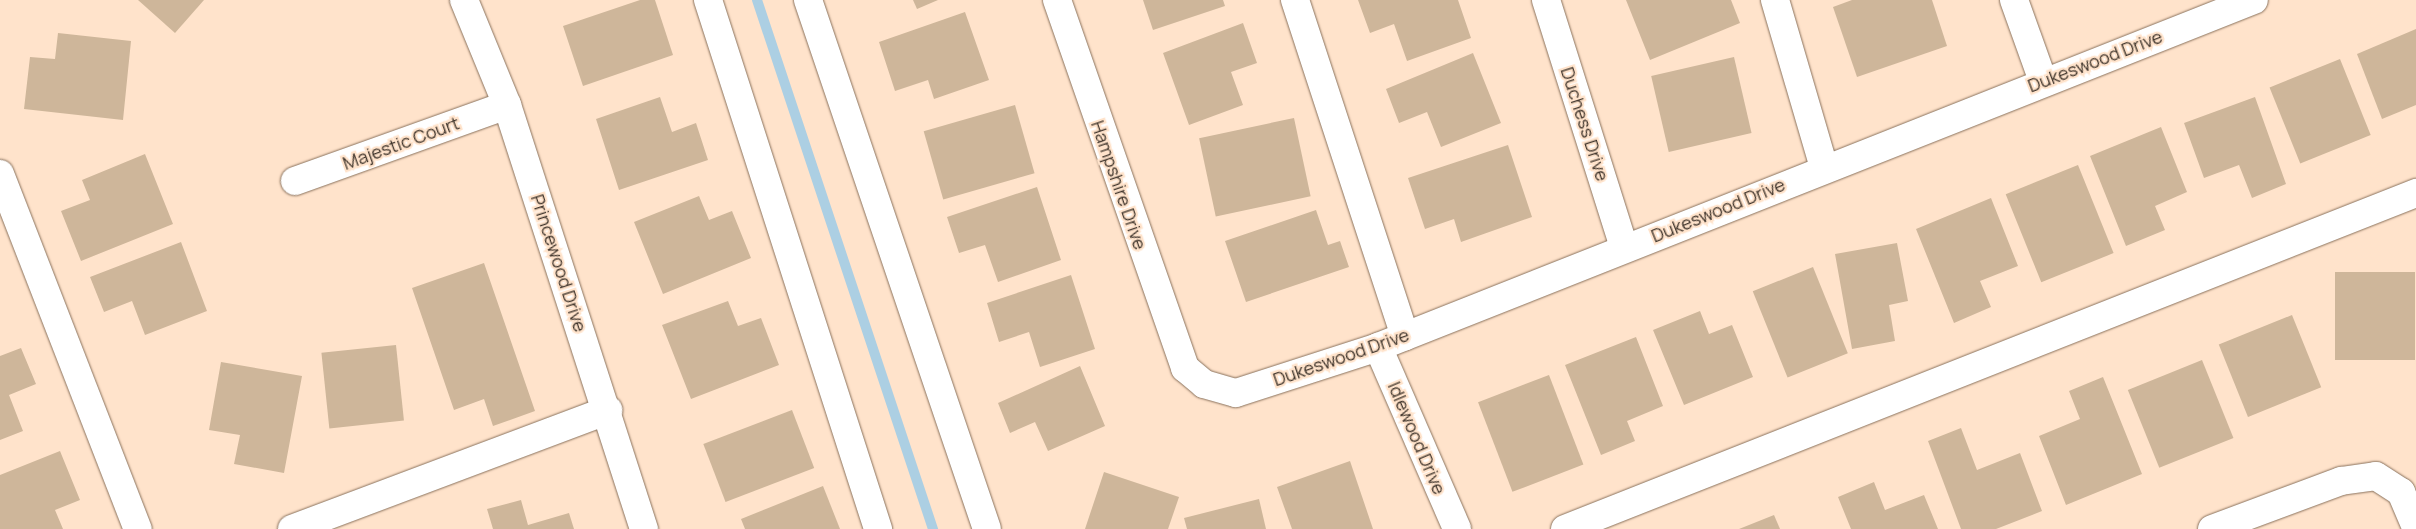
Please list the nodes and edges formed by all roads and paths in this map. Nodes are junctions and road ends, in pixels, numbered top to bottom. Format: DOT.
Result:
graph roads {
  1 [pos="464,0"];
  2 [pos="708,0"];
  3 [pos="808,0"];
  4 [pos="1057,0"];
  5 [pos="1295,0"];
  6 [pos="1546,0"];
  7 [pos="1775,0"];
  8 [pos="2014,0"];
  9 [pos="2254,0"];
  10 [pos="2043,81"];
  11 [pos="507,105"];
  12 [pos="1824,168"];
  13 [pos="0,174"];
  14 [pos="295,181"];
  15 [pos="2416,193"];
  16 [pos="1624,247"];
  17 [pos="1405,336"];
  18 [pos="1378,347"];
  19 [pos="1185,368"];
  20 [pos="608,410"];
  21 [pos="2416,527"];
  22 [pos="138,529"];
  23 [pos="292,529"];
  24 [pos="644,529"];
  25 [pos="878,529"];
  26 [pos="987,529"];
  27 [pos="1457,529"];
  28 [pos="1565,529"];
  29 [pos="2212,529"];
  1 -- 11 [label="street, Princewood Drive"];
  2 -- 25 [label="street"];
  3 -- 26 [label="street"];
  4 -- 19 [label="street, Hampshire Drive"];
  5 -- 17 [label="street"];
  6 -- 16 [label="street, Duchess Drive"];
  7 -- 12 [label="street"];
  8 -- 10 [label="street"];
  9 -- 10 [label="street, Dukeswood Drive"];
  10 -- 12 [label="street, Dukeswood Drive"];
  11 -- 14 [label="street, Majestic Court"];
  11 -- 20 [label="street, Princewood Drive"];
  12 -- 16 [label="street, Dukeswood Drive"];
  13 -- 22 [label="street"];
  15 -- 28 [label="street"];
  16 -- 17 [label="street, Dukeswood Drive"];
  17 -- 18 [label="street, Dukeswood Drive"];
  18 -- 19 [label="street, Dukeswood Drive"];
  18 -- 27 [label="street, Idlewood Drive"];
  20 -- 23 [label="street"];
  20 -- 24 [label="street, Princewood Drive"];
  21 -- 29 [label="street"];
}
